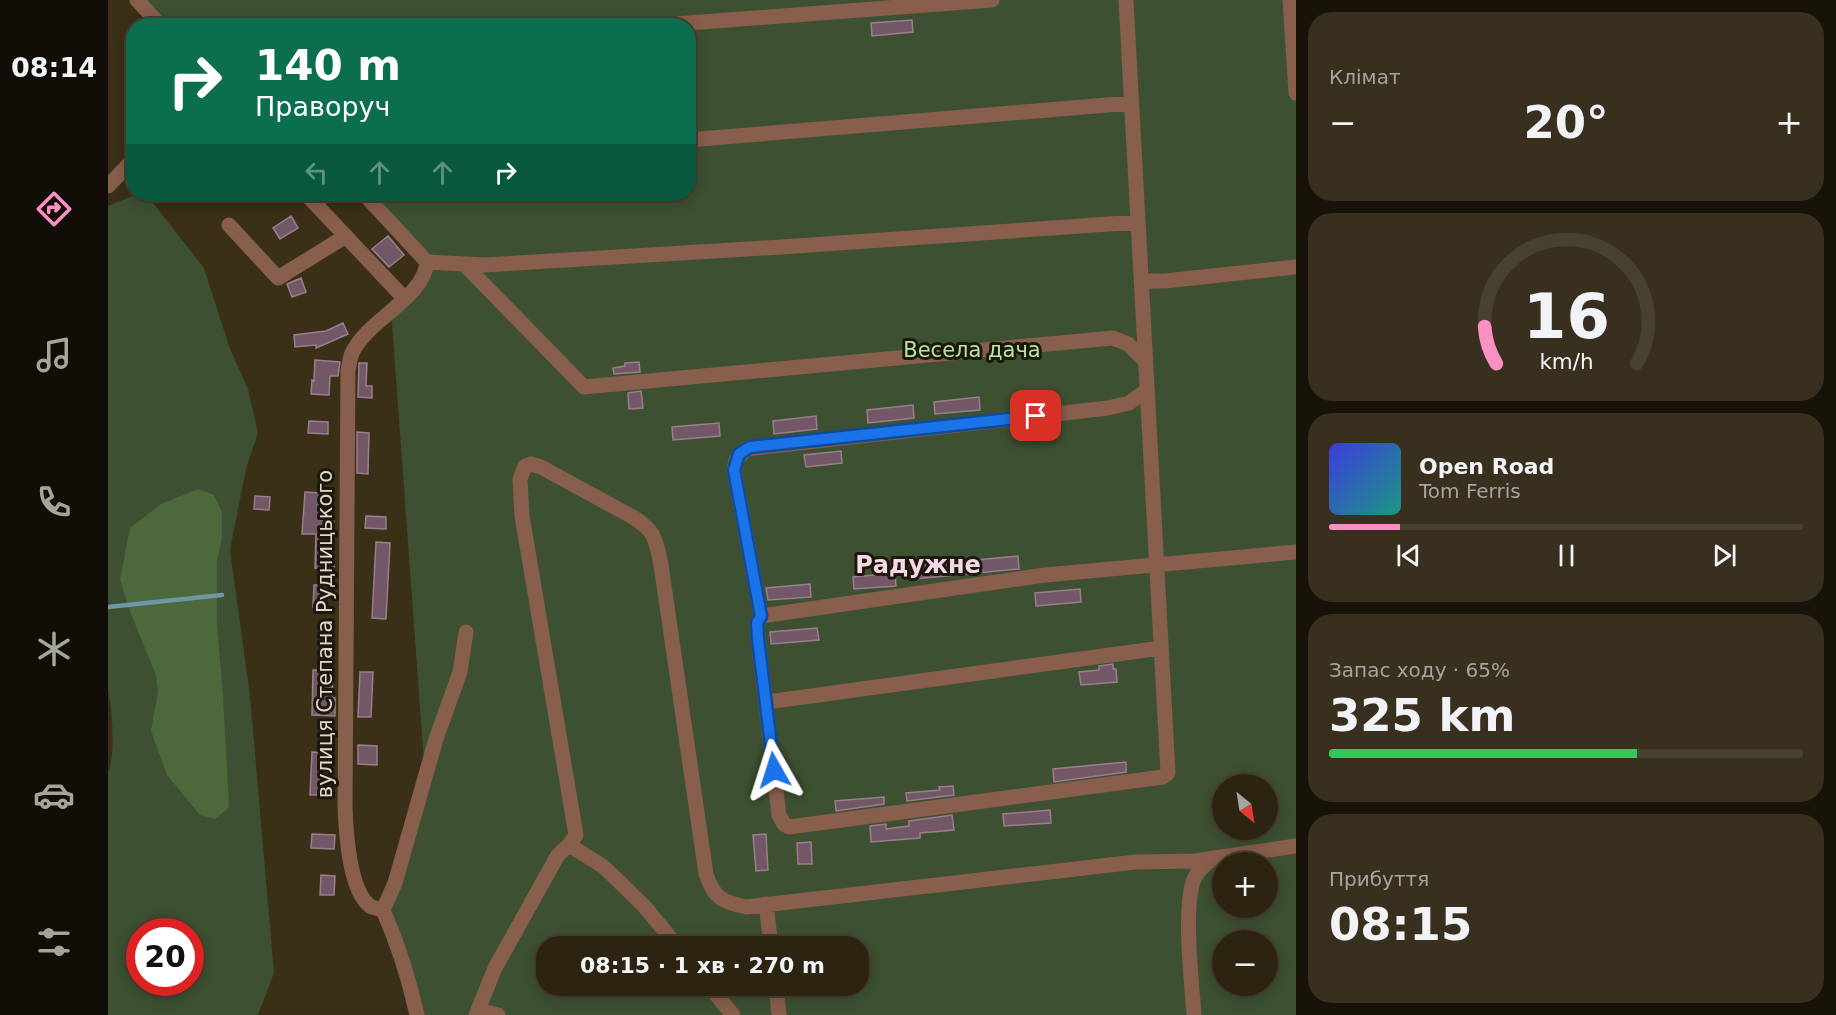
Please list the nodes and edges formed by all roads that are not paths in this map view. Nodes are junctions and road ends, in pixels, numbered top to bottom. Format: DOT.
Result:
graph roads {
  1 [pos="137,0"];
  2 [pos="992,0"];
  3 [pos="1126,0"];
  4 [pos="1290,0"];
  5 [pos="154,18"];
  6 [pos="696,22"];
  7 [pos="1296,93"];
  8 [pos="1131,103"];
  9 [pos="696,139"];
  10 [pos="126,167"];
  11 [pos="108,186"];
  12 [pos="313,201"];
  13 [pos="370,201"];
  14 [pos="1138,222"];
  15 [pos="229,225"];
  16 [pos="346,236"];
  17 [pos="426,262"];
  18 [pos="464,264"];
  19 [pos="1296,267"];
  20 [pos="1141,281"];
  21 [pos="404,298"];
  22 [pos="1145,361"];
  23 [pos="1147,390"];
  24 [pos="1296,552"];
  25 [pos="1156,565"];
  26 [pos="761,616"];
  27 [pos="466,632"];
  28 [pos="1161,648"];
  29 [pos="767,702"];
  30 [pos="569,845"];
  31 [pos="1296,846"];
  32 [pos="1255,852"];
  33 [pos="1212,858"];
  34 [pos="1212,859"];
  35 [pos="766,904"];
  36 [pos="383,910"];
  37 [pos="669,936"];
  38 [pos="770,936"];
  39 [pos="717,996"];
  40 [pos="777,996"];
  41 [pos="477,1012"];
  42 [pos="417,1015"];
  43 [pos="498,1015"];
  44 [pos="733,1015"];
  45 [pos="779,1015"];
  46 [pos="1194,1015"];
  1 -- 5 [label="street"];
  2 -- 6 [label="street"];
  3 -- 8 [label="street"];
  4 -- 7 [label="street"];
  8 -- 9 [label="street"];
  8 -- 14 [label="street"];
  10 -- 11 [label="street"];
  12 -- 16 [label="street"];
  13 -- 17 [label="street"];
  14 -- 18 [label="street"];
  14 -- 20 [label="street"];
  15 -- 16 [label="street"];
  16 -- 21 [label="street"];
  17 -- 18 [label="street"];
  17 -- 21 [label="street, вулиця Степана Рудницького"];
  18 -- 22 [label="street"];
  19 -- 20 [label="street"];
  20 -- 22 [label="street"];
  21 -- 36 [label="street, вулиця Степана Рудницького"];
  22 -- 23 [label="street"];
  23 -- 25 [label="street"];
  23 -- 26 [label="street"];
  24 -- 25 [label="street"];
  25 -- 26 [label="street"];
  25 -- 28 [label="street"];
  26 -- 29 [label="street"];
  27 -- 36 [label="street"];
  28 -- 29 [label="street"];
  28 -- 29 [label="street"];
  30 -- 35 [label="street"];
  30 -- 37 [label="street"];
  30 -- 41 [label="street"];
  31 -- 32 [label="street"];
  33 -- 35 [label="street"];
  34 -- 46 [label="street"];
  35 -- 38 [label="street"];
  36 -- 42 [label="street, вулиця Степана Рудницького"];
  39 -- 44 [label="street"];
  40 -- 45 [label="street"];
  41 -- 43 [label="street"];
}
